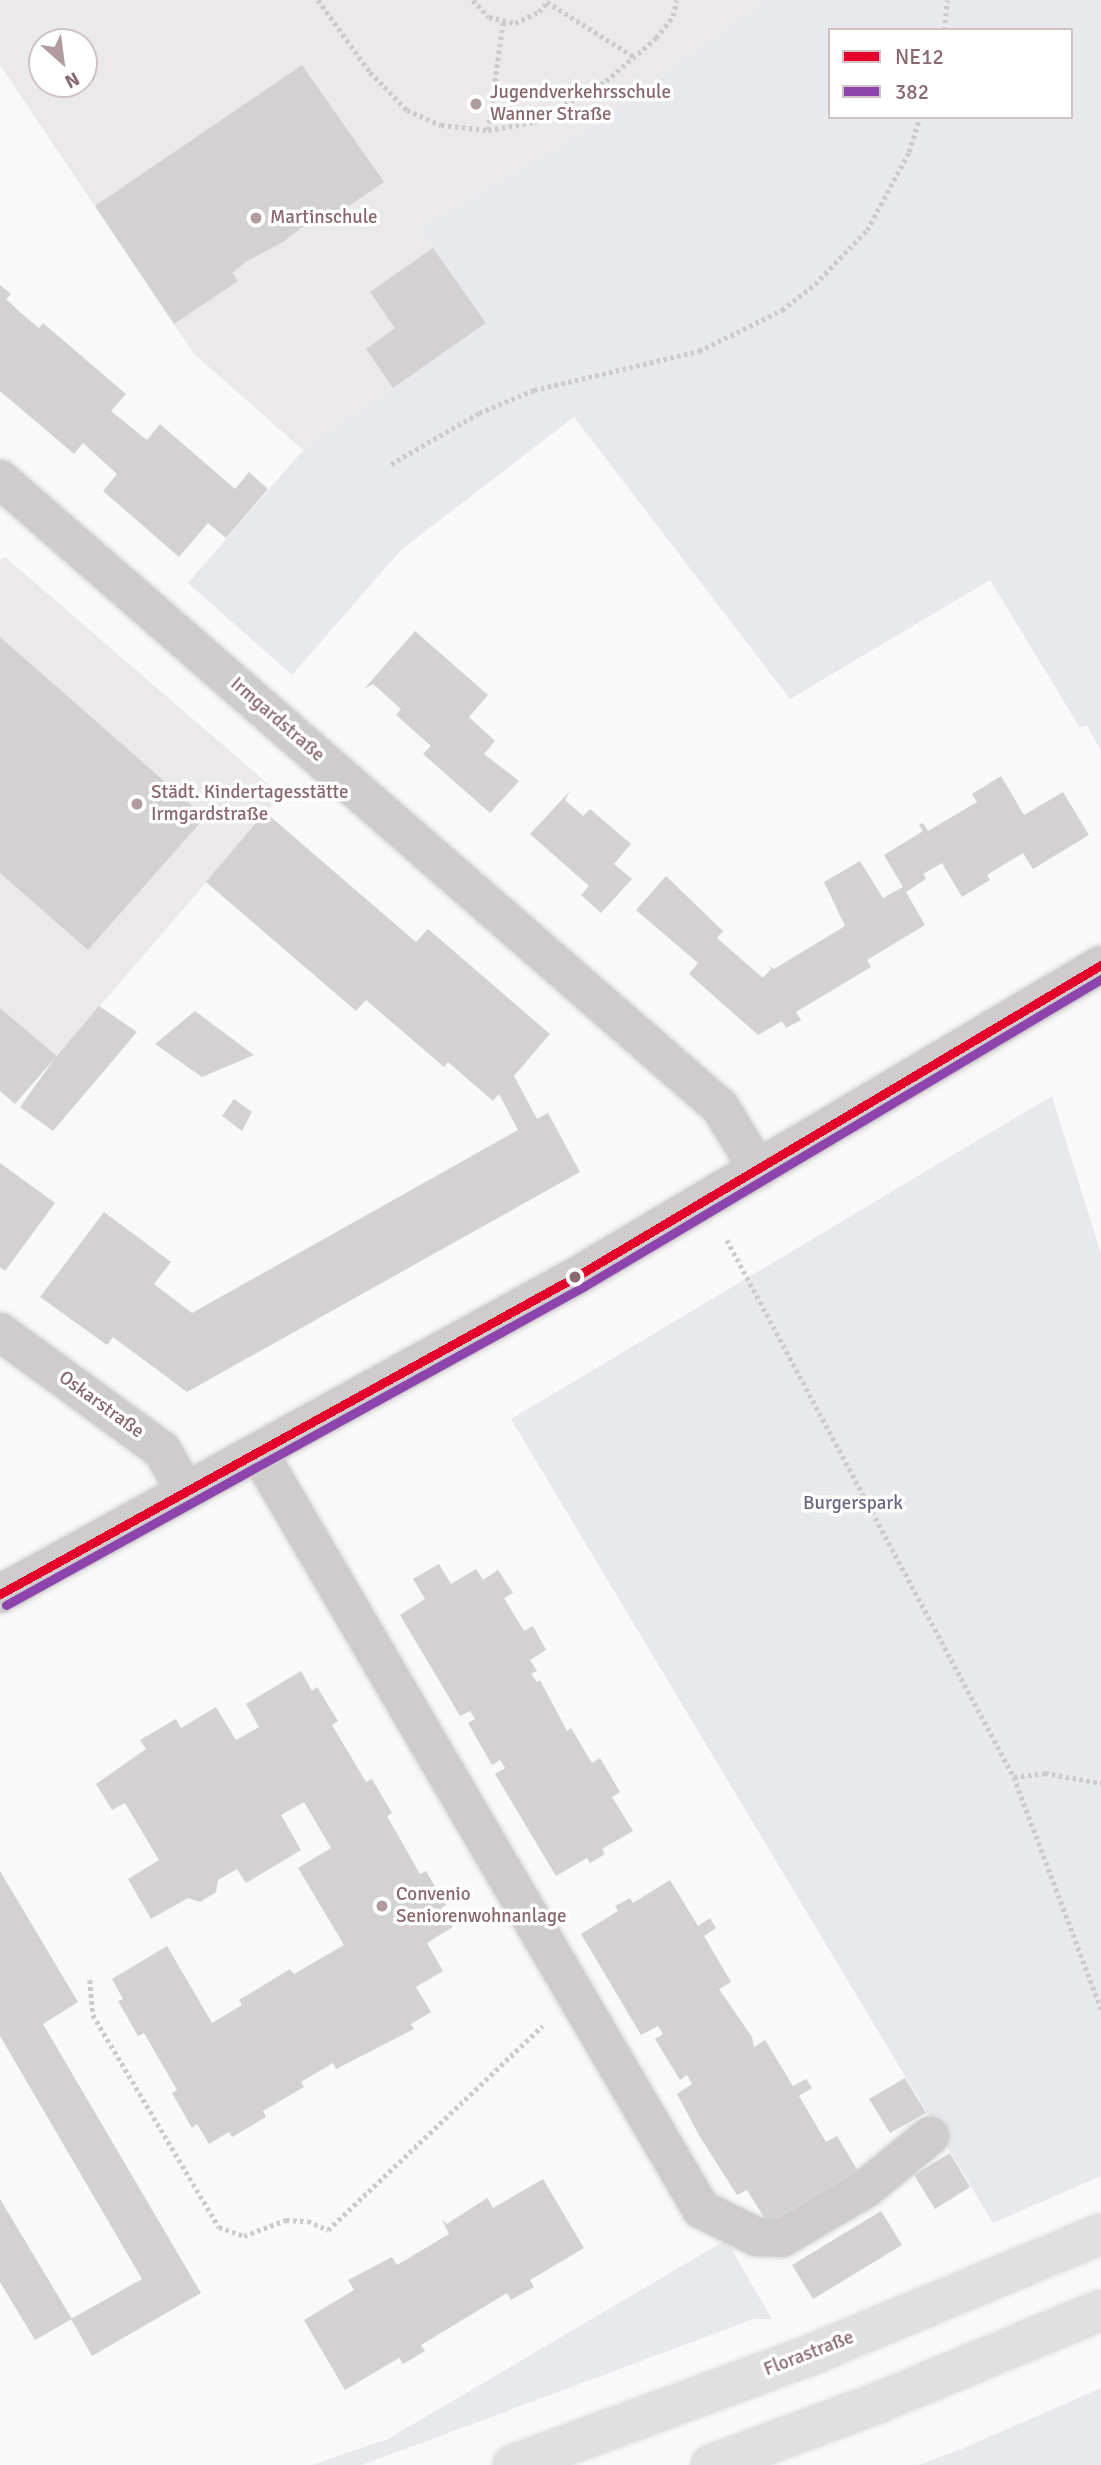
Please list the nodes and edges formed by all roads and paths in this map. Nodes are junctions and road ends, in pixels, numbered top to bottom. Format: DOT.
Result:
graph roads {
  1 [pos="318,0"];
  2 [pos="473,0"];
  3 [pos="676,0"];
  4 [pos="947,0"];
  5 [pos="548,1"];
  6 [pos="503,22"];
  7 [pos="944,28"];
  8 [pos="636,58"];
  9 [pos="919,119"];
  10 [pos="488,130"];
  11 [pos="391,464"];
  12 [pos="0,479"];
  13 [pos="1101,965"];
  14 [pos="758,1169"];
  15 [pos="706,1200"];
  16 [pos="0,1332"];
  17 [pos="259,1453"];
  18 [pos="186,1492"];
  19 [pos="0,1594"];
  20 [pos="1014,1777"];
  21 [pos="1101,1783"];
  22 [pos="90,1980"];
  23 [pos="576,1994"];
  24 [pos="1101,2008"];
  25 [pos="930,2136"];
  26 [pos="1101,2234"];
  27 [pos="1101,2310"];
  28 [pos="513,2465"];
  29 [pos="711,2465"];
  1 -- 10 [label="path"];
  2 -- 6 [label="path"];
  3 -- 8 [label="path"];
  4 -- 7 [label="path"];
  5 -- 6 [label="path"];
  5 -- 8 [label="path"];
  6 -- 10 [label="path"];
  8 -- 10 [label="path"];
  9 -- 11 [label="path"];
  12 -- 14 [label="street, Irmgardstraße"];
  13 -- 14 [label="street"];
  14 -- 15 [label="street"];
  15 -- 17 [label="street"];
  15 -- 20 [label="path"];
  16 -- 18 [label="street, Oskarstraße"];
  17 -- 18 [label="street"];
  17 -- 23 [label="street"];
  18 -- 19 [label="street"];
  20 -- 21 [label="path"];
  20 -- 24 [label="path"];
  22 -- 23 [label="path"];
  23 -- 25 [label="street"];
  26 -- 28 [label="main road, Florastraße"];
  27 -- 29 [label="main road"];
}
